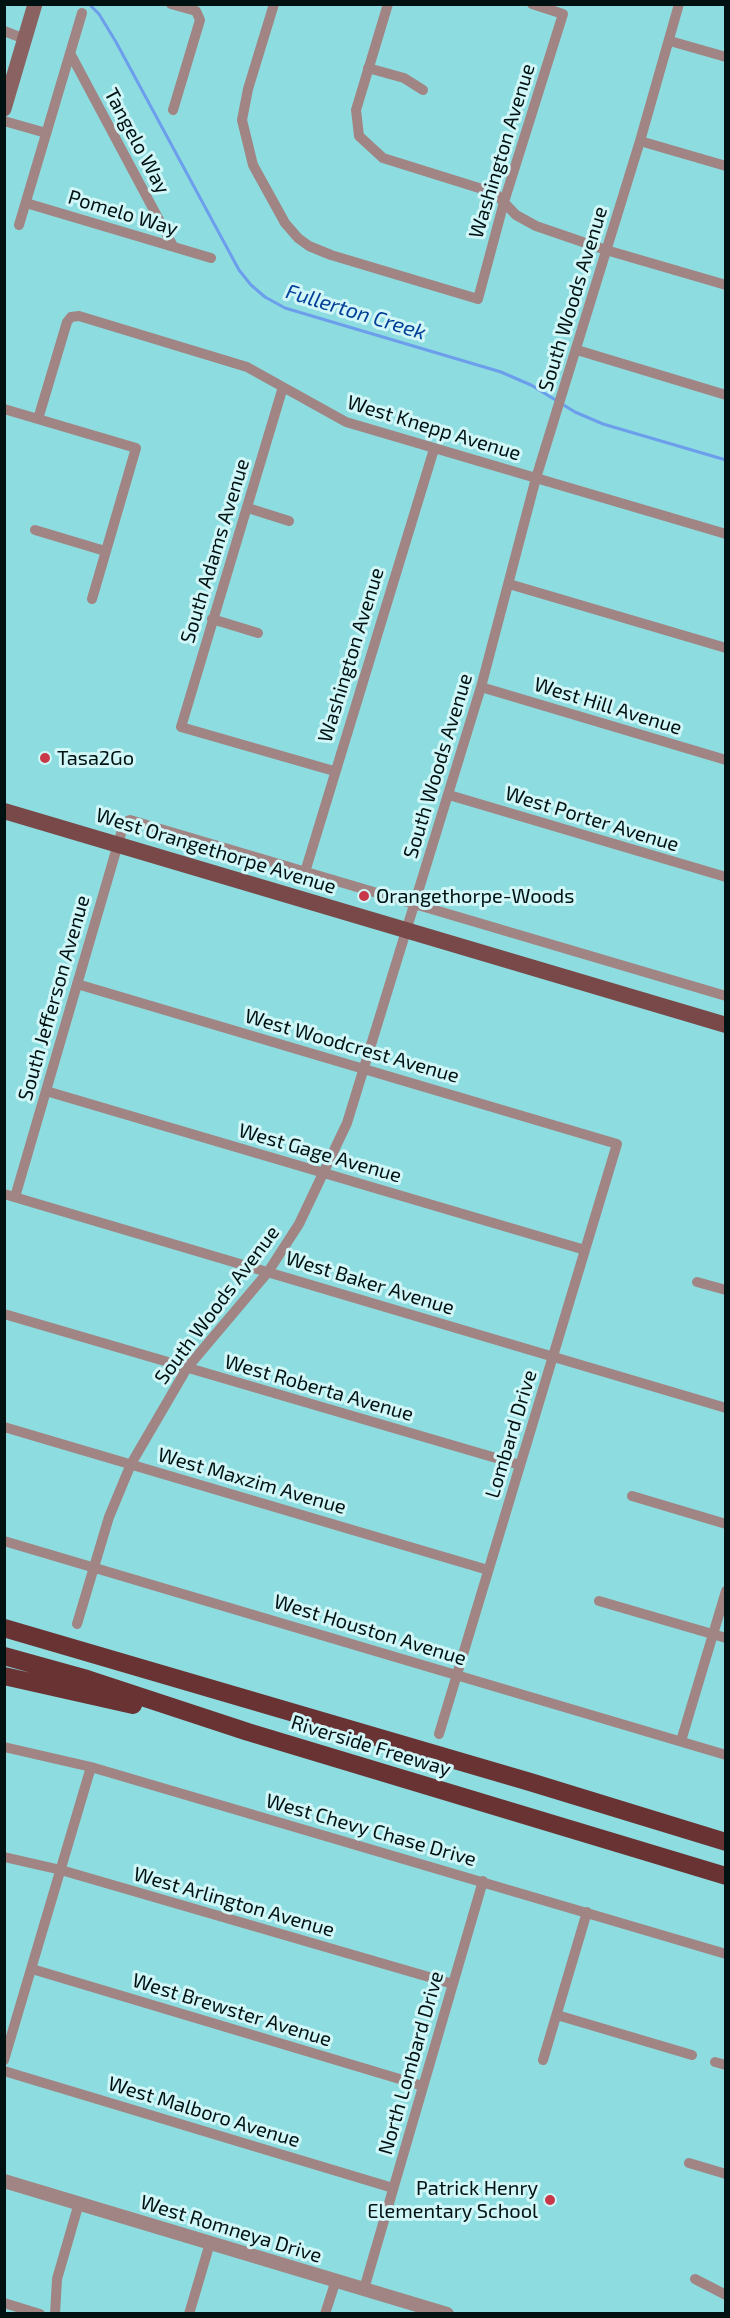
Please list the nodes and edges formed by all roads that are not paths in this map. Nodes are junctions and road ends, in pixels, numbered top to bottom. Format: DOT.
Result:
graph roads {
  1 [pos="35,4"];
  2 [pos="171,4"];
  3 [pos="274,4"];
  4 [pos="388,4"];
  5 [pos="532,4"];
  6 [pos="679,4"];
  7 [pos="82,13"];
  8 [pos="4,31"];
  9 [pos="25,39"];
  10 [pos="670,41"];
  11 [pos="70,53"];
  12 [pos="726,57"];
  13 [pos="368,68"];
  14 [pos="423,90"];
  15 [pos="4,109"];
  16 [pos="173,110"];
  17 [pos="4,121"];
  18 [pos="46,133"];
  19 [pos="640,141"];
  20 [pos="726,166"];
  21 [pos="504,202"];
  22 [pos="26,203"];
  23 [pos="19,225"];
  24 [pos="172,246"];
  25 [pos="606,250"];
  26 [pos="211,258"];
  27 [pos="726,285"];
  28 [pos="577,350"];
  29 [pos="284,387"];
  30 [pos="726,395"];
  31 [pos="4,409"];
  32 [pos="38,419"];
  33 [pos="434,449"];
  34 [pos="536,478"];
  35 [pos="248,508"];
  36 [pos="289,521"];
  37 [pos="35,530"];
  38 [pos="726,534"];
  39 [pos="105,551"];
  40 [pos="509,584"];
  41 [pos="92,599"];
  42 [pos="212,619"];
  43 [pos="258,633"];
  44 [pos="726,648"];
  45 [pos="481,687"];
  46 [pos="726,760"];
  47 [pos="334,771"];
  48 [pos="449,795"];
  49 [pos="4,811"];
  50 [pos="118,844"];
  51 [pos="305,872"];
  52 [pos="726,877"];
  53 [pos="414,904"];
  54 [pos="406,930"];
  55 [pos="77,984"];
  56 [pos="726,996"];
  57 [pos="726,1025"];
  58 [pos="364,1068"];
  59 [pos="46,1091"];
  60 [pos="617,1144"];
  61 [pos="324,1173"];
  62 [pos="10,1195"];
  63 [pos="585,1250"];
  64 [pos="268,1272"];
  65 [pos="697,1282"];
  66 [pos="726,1290"];
  67 [pos="4,1314"];
  68 [pos="553,1356"];
  69 [pos="188,1368"];
  70 [pos="726,1408"];
  71 [pos="4,1426"];
  72 [pos="131,1464"];
  73 [pos="520,1465"];
  74 [pos="632,1496"];
  75 [pos="726,1524"];
  76 [pos="4,1541"];
  77 [pos="94,1567"];
  78 [pos="488,1570"];
  79 [pos="726,1591"];
  80 [pos="599,1601"];
  81 [pos="4,1615"];
  82 [pos="77,1624"];
  83 [pos="4,1628"];
  84 [pos="712,1634"];
  85 [pos="35,1637"];
  86 [pos="726,1638"];
  87 [pos="4,1656"];
  88 [pos="457,1674"];
  89 [pos="4,1676"];
  90 [pos="248,1732"];
  91 [pos="439,1734"];
  92 [pos="681,1741"];
  93 [pos="4,1747"];
  94 [pos="726,1755"];
  95 [pos="91,1767"];
  96 [pos="726,1842"];
  97 [pos="4,1857"];
  98 [pos="61,1870"];
  99 [pos="726,1876"];
  100 [pos="483,1881"];
  101 [pos="587,1912"];
  102 [pos="726,1954"];
  103 [pos="32,1969"];
  104 [pos="453,1984"];
  105 [pos="557,2015"];
  106 [pos="692,2055"];
  107 [pos="4,2060"];
  108 [pos="543,2060"];
  109 [pos="4,2071"];
  110 [pos="423,2086"];
  111 [pos="689,2163"];
  112 [pos="726,2174"];
  113 [pos="4,2181"];
  114 [pos="393,2188"];
  115 [pos="79,2203"];
  116 [pos="210,2243"];
  117 [pos="695,2279"];
  118 [pos="336,2280"];
  119 [pos="364,2289"];
  120 [pos="726,2295"];
  121 [pos="4,2303"];
  122 [pos="40,2313"];
  123 [pos="55,2313"];
  124 [pos="189,2313"];
  125 [pos="325,2313"];
  126 [pos="447,2313"];
  1 -- 9 [label="main road"];
  2 -- 16 [label="street"];
  3 -- 21 [label="street, Washington Avenue"];
  4 -- 13 [label="street"];
  5 -- 21 [label="street, Washington Avenue"];
  6 -- 10 [label="street, South Woods Avenue"];
  7 -- 11 [label="street"];
  8 -- 9 [label="street"];
  9 -- 15 [label="main road"];
  10 -- 12 [label="street"];
  10 -- 19 [label="street, South Woods Avenue"];
  11 -- 18 [label="street"];
  11 -- 24 [label="street, Tangelo Way"];
  13 -- 14 [label="street"];
  13 -- 21 [label="street"];
  17 -- 18 [label="street"];
  18 -- 22 [label="street"];
  19 -- 20 [label="street"];
  19 -- 25 [label="street, South Woods Avenue"];
  21 -- 25 [label="street"];
  22 -- 23 [label="street"];
  22 -- 24 [label="street, Pomelo Way"];
  24 -- 26 [label="street, Pomelo Way"];
  25 -- 27 [label="street"];
  25 -- 28 [label="street, South Woods Avenue"];
  28 -- 30 [label="street"];
  28 -- 34 [label="street, South Woods Avenue"];
  29 -- 32 [label="street, West Knepp Avenue"];
  29 -- 33 [label="street, West Knepp Avenue"];
  29 -- 35 [label="street, South Adams Avenue"];
  31 -- 32 [label="street"];
  32 -- 39 [label="street"];
  33 -- 34 [label="street, West Knepp Avenue"];
  33 -- 47 [label="street, Washington Avenue"];
  34 -- 38 [label="street, West Knepp Avenue"];
  34 -- 40 [label="street, South Woods Avenue"];
  35 -- 36 [label="street"];
  35 -- 42 [label="street, South Adams Avenue"];
  37 -- 39 [label="street"];
  39 -- 41 [label="street"];
  40 -- 44 [label="street"];
  40 -- 45 [label="street, South Woods Avenue"];
  42 -- 43 [label="street"];
  42 -- 47 [label="street, South Adams Avenue"];
  45 -- 46 [label="street, West Hill Avenue"];
  45 -- 48 [label="street, South Woods Avenue"];
  47 -- 51 [label="street, Washington Avenue"];
  48 -- 52 [label="street, West Porter Avenue"];
  48 -- 53 [label="street, South Woods Avenue"];
  49 -- 50 [label="main road, West Orangethorpe Avenue"];
  50 -- 51 [label="street, South Jefferson Avenue"];
  50 -- 54 [label="main road, West Orangethorpe Avenue"];
  50 -- 55 [label="street, South Jefferson Avenue"];
  51 -- 53 [label="street"];
  53 -- 54 [label="street, South Woods Avenue"];
  53 -- 56 [label="street"];
  54 -- 57 [label="main road, West Orangethorpe Avenue"];
  54 -- 58 [label="street, South Woods Avenue"];
  55 -- 58 [label="street, West Woodcrest Avenue"];
  55 -- 59 [label="street, South Jefferson Avenue"];
  58 -- 60 [label="street, West Woodcrest Avenue"];
  58 -- 61 [label="street, South Woods Avenue"];
  59 -- 61 [label="street, West Gage Avenue"];
  59 -- 62 [label="street, South Jefferson Avenue"];
  60 -- 63 [label="street, Lombard Drive"];
  61 -- 63 [label="street, West Gage Avenue"];
  61 -- 64 [label="street, South Woods Avenue"];
  62 -- 64 [label="street, West Baker Avenue"];
  63 -- 68 [label="street, Lombard Drive"];
  64 -- 68 [label="street, West Baker Avenue"];
  64 -- 69 [label="street, South Woods Avenue"];
  65 -- 66 [label="street"];
  67 -- 69 [label="street, West Roberta Avenue"];
  68 -- 70 [label="street, West Baker Avenue"];
  68 -- 73 [label="street, Lombard Drive"];
  69 -- 72 [label="street, South Woods Avenue"];
  69 -- 73 [label="street, West Roberta Avenue"];
  71 -- 72 [label="street, West Maxzim Avenue"];
  72 -- 77 [label="street, South Woods Avenue"];
  72 -- 78 [label="street, West Maxzim Avenue"];
  73 -- 78 [label="street, Lombard Drive"];
  74 -- 75 [label="street"];
  76 -- 77 [label="street, West Houston Avenue"];
  77 -- 82 [label="street, South Woods Avenue"];
  77 -- 88 [label="street, West Houston Avenue"];
  78 -- 88 [label="street, Lombard Drive"];
  79 -- 84 [label="street"];
  80 -- 84 [label="street"];
  81 -- 85 [label="highway"];
  83 -- 85 [label="highway, Riverside Freeway"];
  84 -- 86 [label="street"];
  84 -- 92 [label="street"];
  85 -- 96 [label="highway, Riverside Freeway"];
  87 -- 90 [label="highway, Riverside Freeway"];
  88 -- 91 [label="street, Lombard Drive"];
  88 -- 92 [label="street, West Houston Avenue"];
  89 -- 90 [label="highway"];
  90 -- 99 [label="highway, Riverside Freeway"];
  92 -- 94 [label="street, West Houston Avenue"];
  93 -- 95 [label="street, West Chevy Chase Drive"];
  95 -- 98 [label="street"];
  95 -- 100 [label="street, West Chevy Chase Drive"];
  97 -- 98 [label="street, West Arlington Avenue"];
  98 -- 103 [label="street"];
  98 -- 104 [label="street, West Arlington Avenue"];
  100 -- 101 [label="street, West Chevy Chase Drive"];
  100 -- 104 [label="street, North Lombard Drive"];
  101 -- 102 [label="street, West Chevy Chase Drive"];
  101 -- 105 [label="street"];
  103 -- 107 [label="street"];
  103 -- 110 [label="street, West Brewster Avenue"];
  104 -- 110 [label="street, North Lombard Drive"];
  105 -- 106 [label="street"];
  105 -- 108 [label="street"];
  109 -- 114 [label="street, West Malboro Avenue"];
  110 -- 114 [label="street, North Lombard Drive"];
  111 -- 112 [label="street"];
  113 -- 115 [label="street, West Romneya Drive"];
  114 -- 119 [label="street, North Lombard Drive"];
  115 -- 116 [label="street, West Romneya Drive"];
  115 -- 123 [label="street"];
  116 -- 118 [label="street, West Romneya Drive"];
  116 -- 124 [label="street"];
  117 -- 120 [label="street"];
  118 -- 119 [label="street, West Romneya Drive"];
  118 -- 125 [label="street"];
  119 -- 126 [label="street, West Romneya Drive"];
  121 -- 122 [label="street"];
}
